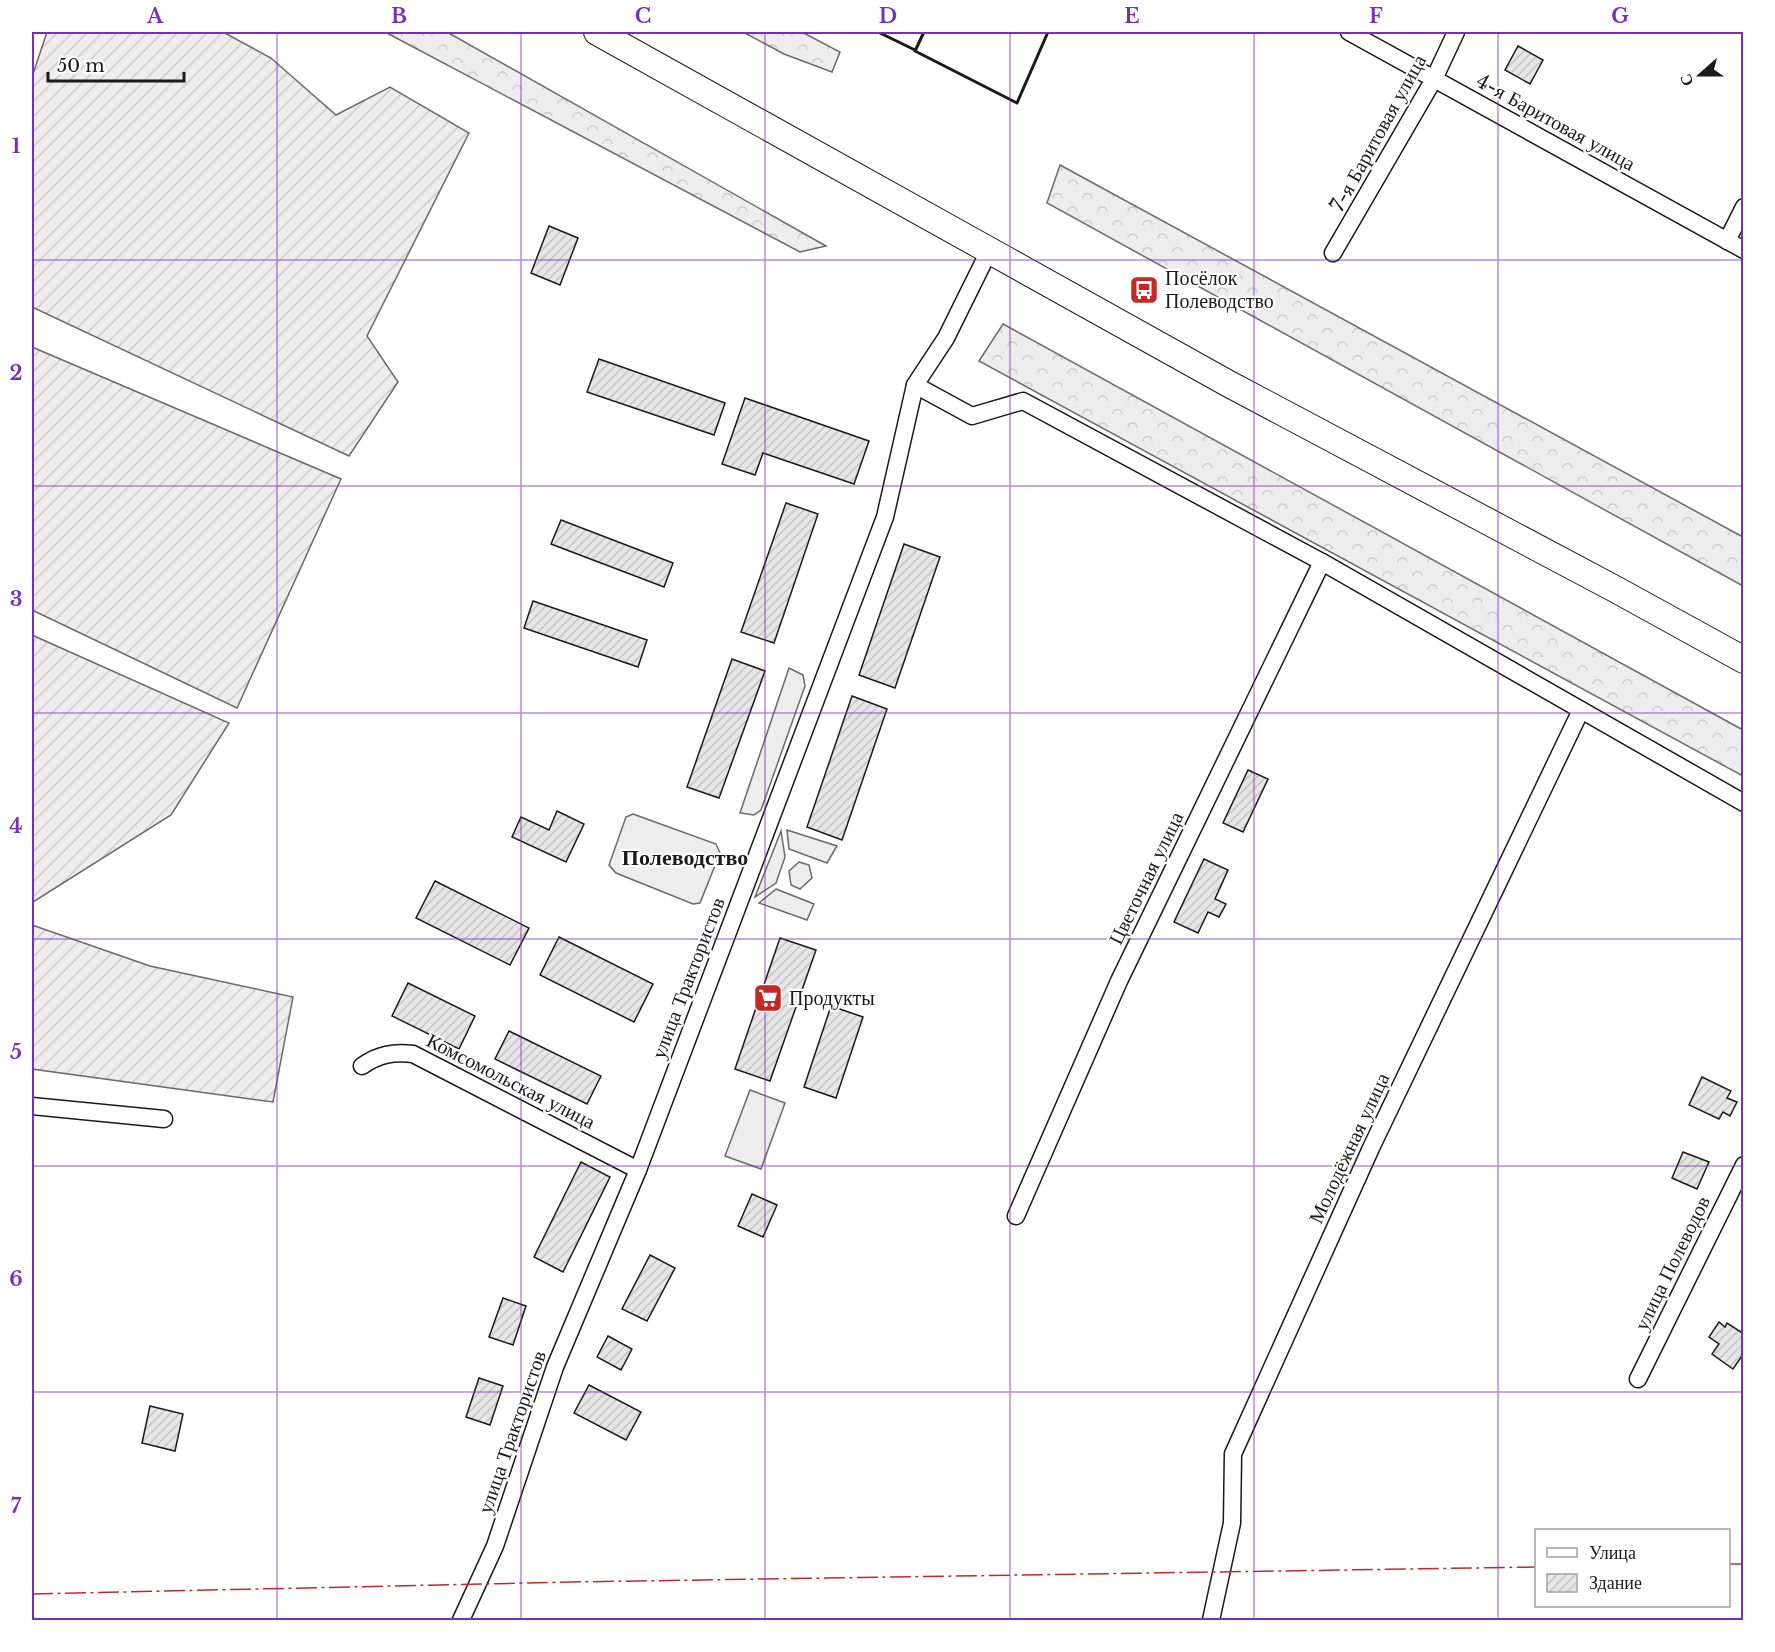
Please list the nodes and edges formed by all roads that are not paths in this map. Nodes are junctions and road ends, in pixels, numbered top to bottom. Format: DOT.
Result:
graph roads {
  1 [pos="597,32"];
  2 [pos="1349,32"];
  3 [pos="1456,32"];
  4 [pos="1434,79"];
  5 [pos="1743,207"];
  6 [pos="1726,241"];
  7 [pos="1743,249"];
  8 [pos="988,251"];
  9 [pos="1333,254"];
  10 [pos="915,385"];
  11 [pos="1322,562"];
  12 [pos="1743,660"];
  13 [pos="1581,710"];
  14 [pos="1743,803"];
  15 [pos="362,1066"];
  16 [pos="32,1106"];
  17 [pos="164,1119"];
  18 [pos="1743,1165"];
  19 [pos="638,1170"];
  20 [pos="1016,1216"];
  21 [pos="1638,1378"];
  22 [pos="457,1620"];
  23 [pos="1211,1620"];
  1 -- 8 [label="main road"];
  2 -- 4 [label="street, 4-я Баритовая улица"];
  3 -- 4 [label="street, 7-я Баритовая улица"];
  4 -- 6 [label="street, 4-я Баритовая улица"];
  4 -- 9 [label="street, 7-я Баритовая улица"];
  5 -- 6 [label="street"];
  6 -- 7 [label="street, 4-я Баритовая улица"];
  8 -- 10 [label="street, улица Трактористов"];
  8 -- 12 [label="main road"];
  10 -- 11 [label="street"];
  10 -- 19 [label="street, улица Трактористов"];
  11 -- 13 [label="street"];
  11 -- 20 [label="street, Цветочная улица"];
  13 -- 14 [label="street"];
  13 -- 23 [label="street, Молодёжная улица"];
  15 -- 19 [label="street, Комсомольская улица"];
  16 -- 17 [label="street"];
  18 -- 21 [label="street, улица Полеводов"];
  19 -- 22 [label="street, улица Трактористов"];
}
